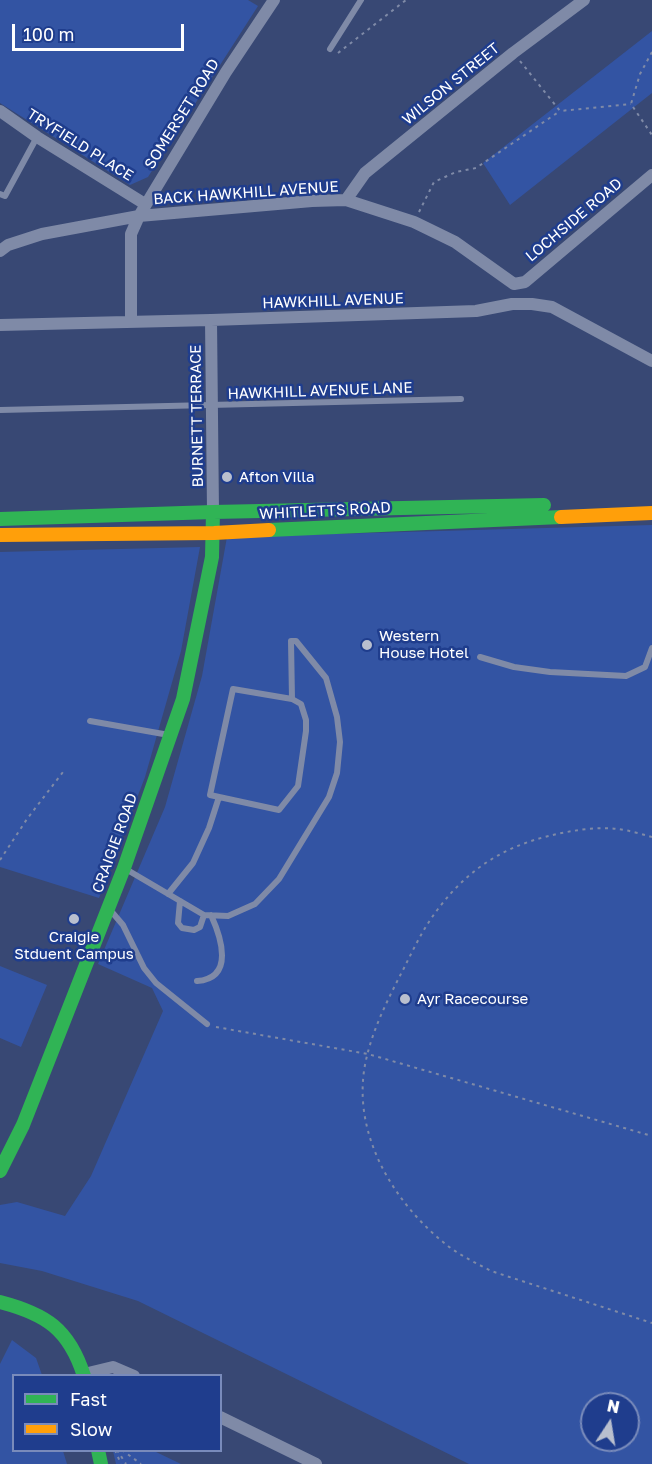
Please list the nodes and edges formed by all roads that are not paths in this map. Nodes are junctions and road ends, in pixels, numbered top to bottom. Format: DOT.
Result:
graph roads {
  1 [pos="274,0"];
  2 [pos="361,0"];
  3 [pos="584,0"];
  4 [pos="330,49"];
  5 [pos="0,111"];
  6 [pos="37,137"];
  7 [pos="652,175"];
  8 [pos="0,194"];
  9 [pos="346,200"];
  10 [pos="145,204"];
  11 [pos="138,216"];
  12 [pos="0,251"];
  13 [pos="514,284"];
  14 [pos="211,320"];
  15 [pos="131,322"];
  16 [pos="0,324"];
  17 [pos="652,361"];
  18 [pos="461,399"];
  19 [pos="212,406"];
  20 [pos="0,410"];
  21 [pos="652,502"];
  22 [pos="213,512"];
  23 [pos="652,513"];
  24 [pos="0,519"];
  25 [pos="214,533"];
  26 [pos="0,535"];
  27 [pos="652,648"];
  28 [pos="480,657"];
  29 [pos="292,699"];
  30 [pos="90,722"];
  31 [pos="170,735"];
  32 [pos="219,797"];
  33 [pos="124,868"];
  34 [pos="168,894"];
  35 [pos="180,901"];
  36 [pos="109,908"];
  37 [pos="207,915"];
  38 [pos="197,981"];
  39 [pos="207,1024"];
  40 [pos="0,1171"];
  41 [pos="0,1302"];
  42 [pos="84,1374"];
  43 [pos="88,1374"];
  44 [pos="129,1374"];
  45 [pos="222,1419"];
  46 [pos="316,1464"];
  1 -- 10 [label="street, SOMERSET ROAD"];
  2 -- 4 [label="lane"];
  3 -- 9 [label="street, WILSON STREET"];
  5 -- 6 [label="street, TRYFIELD PLACE"];
  6 -- 8 [label="lane"];
  6 -- 10 [label="street, TRYFIELD PLACE"];
  7 -- 13 [label="street, LOCHSIDE ROAD"];
  9 -- 11 [label="street, BACK HAWKHILL AVENUE"];
  9 -- 13 [label="street, BACK HAWKHILL AVENUE"];
  10 -- 11 [label="street, SOMERSET ROAD"];
  11 -- 12 [label="street, BACK HAWKHILL AVENUE"];
  11 -- 15 [label="street, SOMERSET ROAD"];
  14 -- 15 [label="street, HAWKHILL AVENUE"];
  14 -- 17 [label="street, HAWKHILL AVENUE"];
  14 -- 19 [label="street, BURNETT TERRACE"];
  15 -- 16 [label="street, HAWKHILL AVENUE"];
  18 -- 19 [label="lane, HAWKHILL AVENUE LANE"];
  19 -- 20 [label="lane, HAWKHILL AVENUE LANE"];
  19 -- 22 [label="street, BURNETT TERRACE"];
  21 -- 22 [label="main road, WHITLETTS ROAD"];
  22 -- 24 [label="main road, WHITLETTS ROAD"];
  22 -- 25 [label="main road, CRAIGIE ROAD"];
  23 -- 25 [label="main road, WHITLETTS ROAD"];
  25 -- 26 [label="main road, WHITLETTS ROAD"];
  25 -- 31 [label="main road, CRAIGIE ROAD"];
  27 -- 28 [label="lane"];
  29 -- 32 [label="lane"];
  29 -- 32 [label="lane"];
  29 -- 37 [label="lane"];
  30 -- 31 [label="lane"];
  31 -- 33 [label="main road, CRAIGIE ROAD"];
  32 -- 34 [label="lane"];
  33 -- 34 [label="lane"];
  33 -- 36 [label="main road, CRAIGIE ROAD"];
  34 -- 35 [label="lane"];
  35 -- 37 [label="lane"];
  35 -- 37 [label="lane"];
  36 -- 39 [label="lane"];
  36 -- 40 [label="main road, CRAIGIE ROAD"];
  37 -- 38 [label="lane"];
  41 -- 42 [label="main road"];
  43 -- 44 [label="street"];
  45 -- 46 [label="street"];
}
